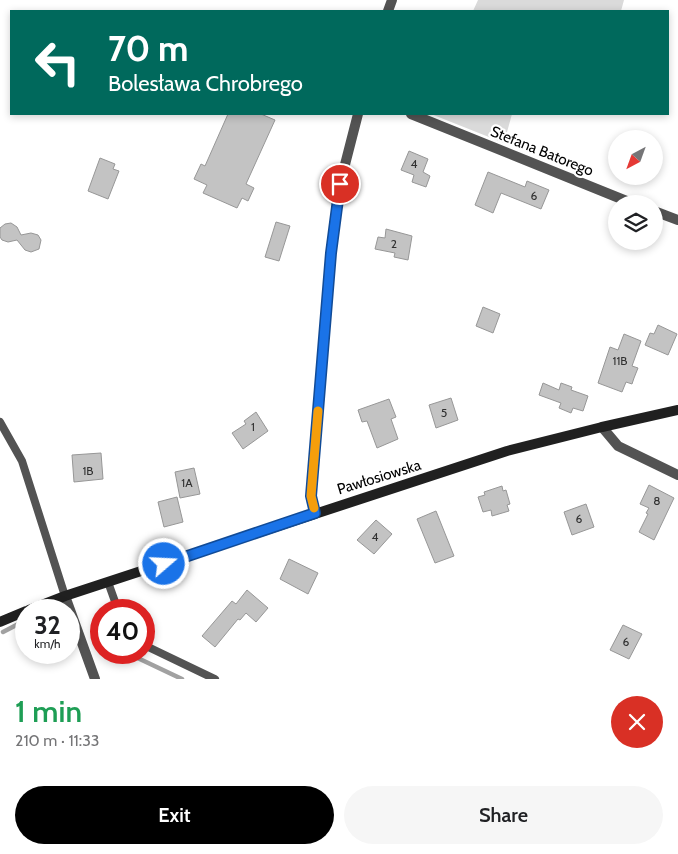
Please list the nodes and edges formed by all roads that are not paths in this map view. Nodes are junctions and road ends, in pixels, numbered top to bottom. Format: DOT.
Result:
graph roads {
  1 [pos="358,115"];
  2 [pos="413,115"];
  3 [pos="612,195"];
  4 [pos="663,214"];
  5 [pos="678,220"];
  6 [pos="678,410"];
  7 [pos="0,422"];
  8 [pos="602,427"];
  9 [pos="678,475"];
  10 [pos="315,513"];
  11 [pos="108,582"];
  12 [pos="65,596"];
  13 [pos="58,599"];
  14 [pos="114,599"];
  15 [pos="15,616"];
  16 [pos="0,622"];
  17 [pos="155,651"];
  18 [pos="95,679"];
  19 [pos="215,679"];
  1 -- 10 [label="street"];
  2 -- 3 [label="street, Stefana Batorego"];
  4 -- 5 [label="street"];
  6 -- 8 [label="street, Pawłosiowska"];
  7 -- 12 [label="lane"];
  8 -- 9 [label="street"];
  8 -- 10 [label="street, Pawłosiowska"];
  10 -- 11 [label="street, Pawłosiowska"];
  11 -- 12 [label="street, Pawłosiowska"];
  11 -- 14 [label="lane"];
  12 -- 13 [label="street, Pawłosiowska"];
  12 -- 18 [label="street"];
  15 -- 16 [label="street, Pawłosiowska"];
  17 -- 19 [label="lane"];
}
